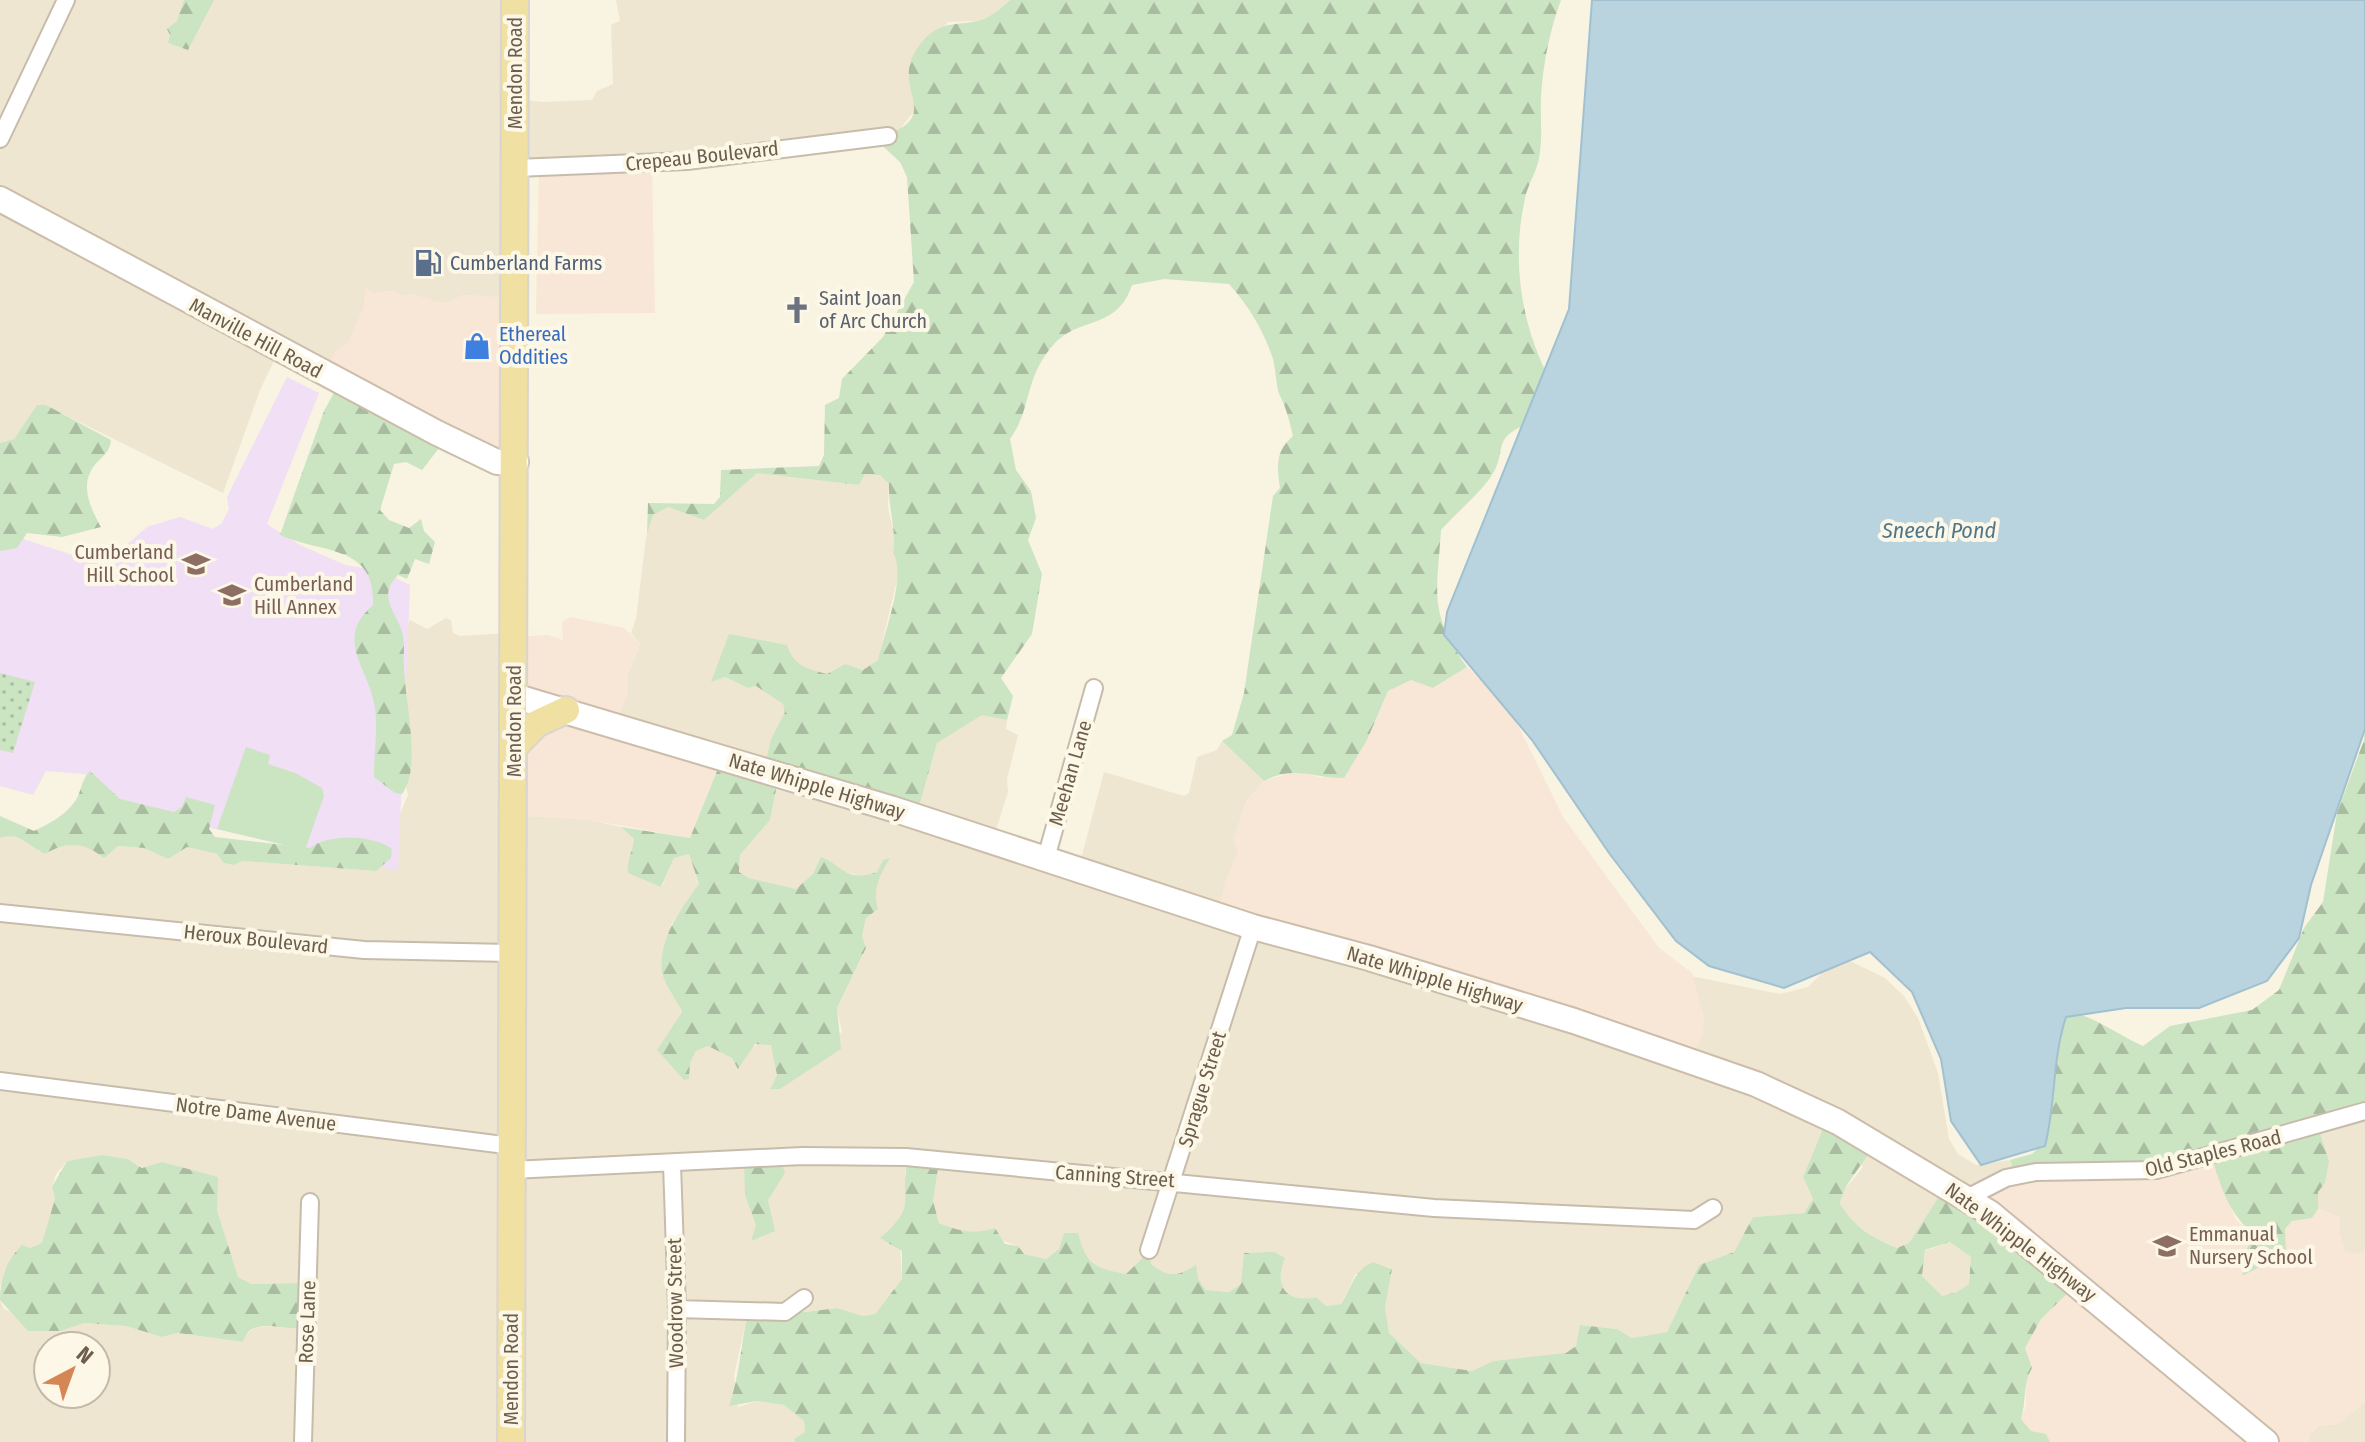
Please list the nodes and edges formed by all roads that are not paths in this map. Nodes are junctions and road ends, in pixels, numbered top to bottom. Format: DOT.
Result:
graph roads {
  1 [pos="66,0"];
  2 [pos="515,0"];
  3 [pos="888,136"];
  4 [pos="0,139"];
  5 [pos="516,168"];
  6 [pos="0,199"];
  7 [pos="516,462"];
  8 [pos="1094,688"];
  9 [pos="514,696"];
  10 [pos="566,710"];
  11 [pos="514,747"];
  12 [pos="1046,858"];
  13 [pos="0,913"];
  14 [pos="1253,927"];
  15 [pos="512,953"];
  16 [pos="0,1081"];
  17 [pos="2365,1111"];
  18 [pos="512,1158"];
  19 [pos="672,1164"];
  20 [pos="1173,1180"];
  21 [pos="1967,1198"];
  22 [pos="310,1202"];
  23 [pos="1713,1208"];
  24 [pos="1149,1250"];
  25 [pos="804,1298"];
  26 [pos="677,1309"];
  27 [pos="303,1442"];
  28 [pos="511,1442"];
  29 [pos="676,1442"];
  30 [pos="2266,1442"];
  1 -- 4 [label="street"];
  2 -- 5 [label="main road, Mendon Road"];
  3 -- 5 [label="street, Crepeau Boulevard"];
  5 -- 7 [label="main road, Mendon Road"];
  6 -- 7 [label="main road, Manville Hill Road"];
  7 -- 9 [label="main road, Mendon Road"];
  8 -- 12 [label="street, Meehan Lane"];
  9 -- 10 [label="main road, Nate Whipple Highway"];
  9 -- 11 [label="main road, Mendon Road"];
  10 -- 11 [label="main road"];
  10 -- 12 [label="main road, Nate Whipple Highway"];
  11 -- 15 [label="main road, Mendon Road"];
  12 -- 14 [label="main road, Nate Whipple Highway"];
  13 -- 15 [label="street, Heroux Boulevard"];
  14 -- 20 [label="street, Sprague Street"];
  14 -- 21 [label="main road, Nate Whipple Highway"];
  15 -- 18 [label="main road, Mendon Road"];
  16 -- 18 [label="street, Notre Dame Avenue"];
  17 -- 21 [label="street, Old Staples Road"];
  18 -- 19 [label="street, Canning Street"];
  18 -- 28 [label="main road, Mendon Road"];
  19 -- 20 [label="street, Canning Street"];
  19 -- 26 [label="street, Woodrow Street"];
  20 -- 23 [label="street, Canning Street"];
  20 -- 24 [label="street, Sprague Street"];
  21 -- 30 [label="main road, Nate Whipple Highway"];
  22 -- 27 [label="street, Rose Lane"];
  25 -- 26 [label="street"];
  26 -- 29 [label="street, Woodrow Street"];
}
